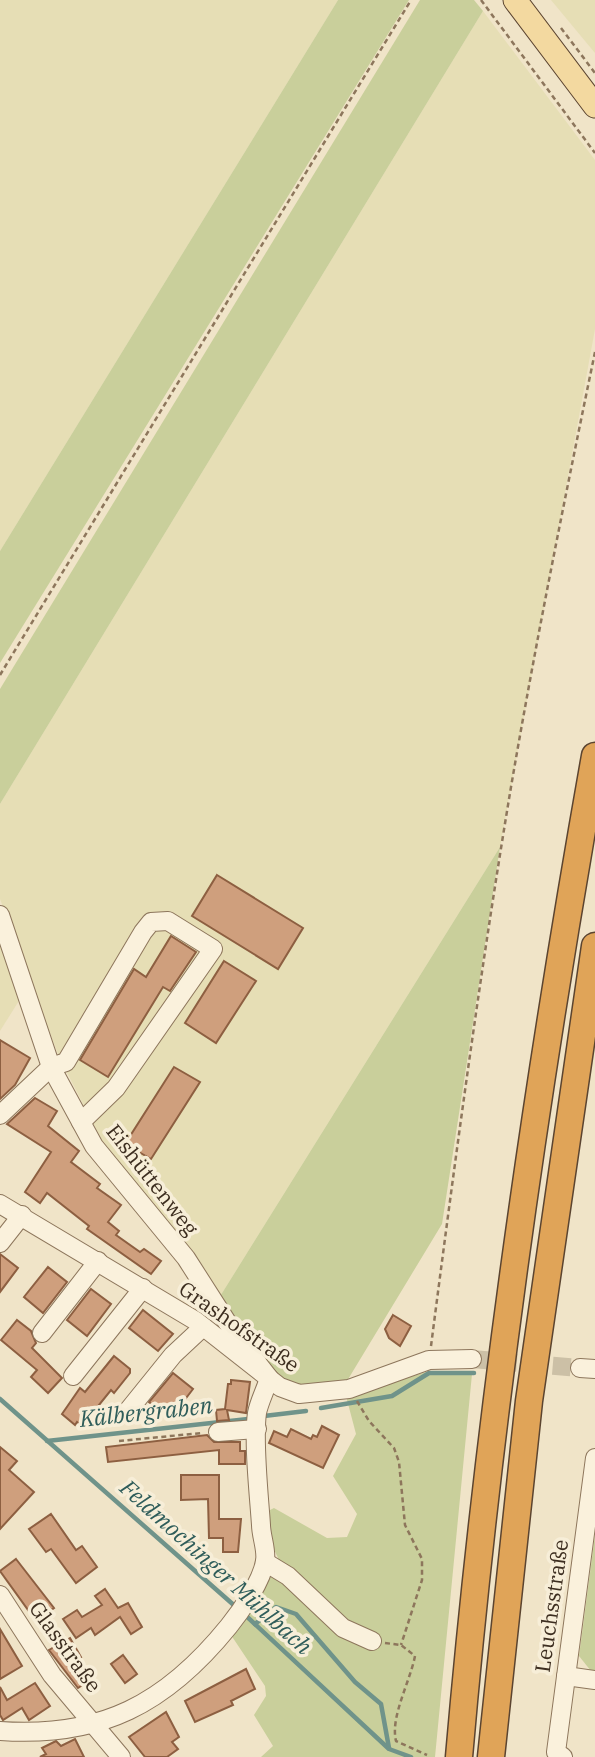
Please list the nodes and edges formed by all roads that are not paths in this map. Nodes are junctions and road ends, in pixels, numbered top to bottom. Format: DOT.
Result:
graph roads {
  1 [pos="515,0"];
  2 [pos="595,106"];
  3 [pos="595,756"];
  4 [pos="0,915"];
  5 [pos="595,946"];
  6 [pos="51,1067"];
  7 [pos="0,1115"];
  8 [pos="81,1122"];
  9 [pos="0,1204"];
  10 [pos="22,1215"];
  11 [pos="0,1243"];
  12 [pos="98,1261"];
  13 [pos="142,1288"];
  14 [pos="202,1327"];
  15 [pos="42,1333"];
  16 [pos="472,1359"];
  17 [pos="73,1377"];
  18 [pos="270,1378"];
  19 [pos="127,1412"];
  20 [pos="257,1429"];
  21 [pos="218,1432"];
  22 [pos="595,1458"];
  23 [pos="265,1562"];
  24 [pos="0,1595"];
  25 [pos="372,1641"];
  26 [pos="566,1675"];
  27 [pos="595,1680"];
  28 [pos="94,1724"];
  29 [pos="0,1731"];
  30 [pos="121,1757"];
  31 [pos="459,1757"];
  32 [pos="491,1757"];
  33 [pos="564,1757"];
  1 -- 2 [label="main road"];
  3 -- 31 [label="highway"];
  4 -- 6 [label="street, Eishüttenweg"];
  5 -- 32 [label="highway"];
  6 -- 7 [label="street"];
  6 -- 8 [label="street, Eishüttenweg"];
  6 -- 8 [label="street"];
  8 -- 18 [label="street, Eishüttenweg"];
  9 -- 10 [label="street, Grashofstraße"];
  10 -- 11 [label="street"];
  10 -- 12 [label="street, Grashofstraße"];
  12 -- 13 [label="street, Grashofstraße"];
  12 -- 15 [label="street"];
  13 -- 14 [label="street, Grashofstraße"];
  13 -- 17 [label="street"];
  14 -- 18 [label="street, Grashofstraße"];
  14 -- 19 [label="street"];
  16 -- 18 [label="street, Grashofstraße"];
  18 -- 20 [label="street"];
  20 -- 21 [label="street"];
  20 -- 23 [label="street"];
  22 -- 26 [label="street, Leuchsstraße"];
  23 -- 25 [label="street"];
  23 -- 28 [label="street"];
  24 -- 28 [label="street, Glasstraße"];
  26 -- 27 [label="street"];
  26 -- 33 [label="street, Leuchsstraße"];
  28 -- 29 [label="street"];
  28 -- 30 [label="street, Glasstraße"];
}
